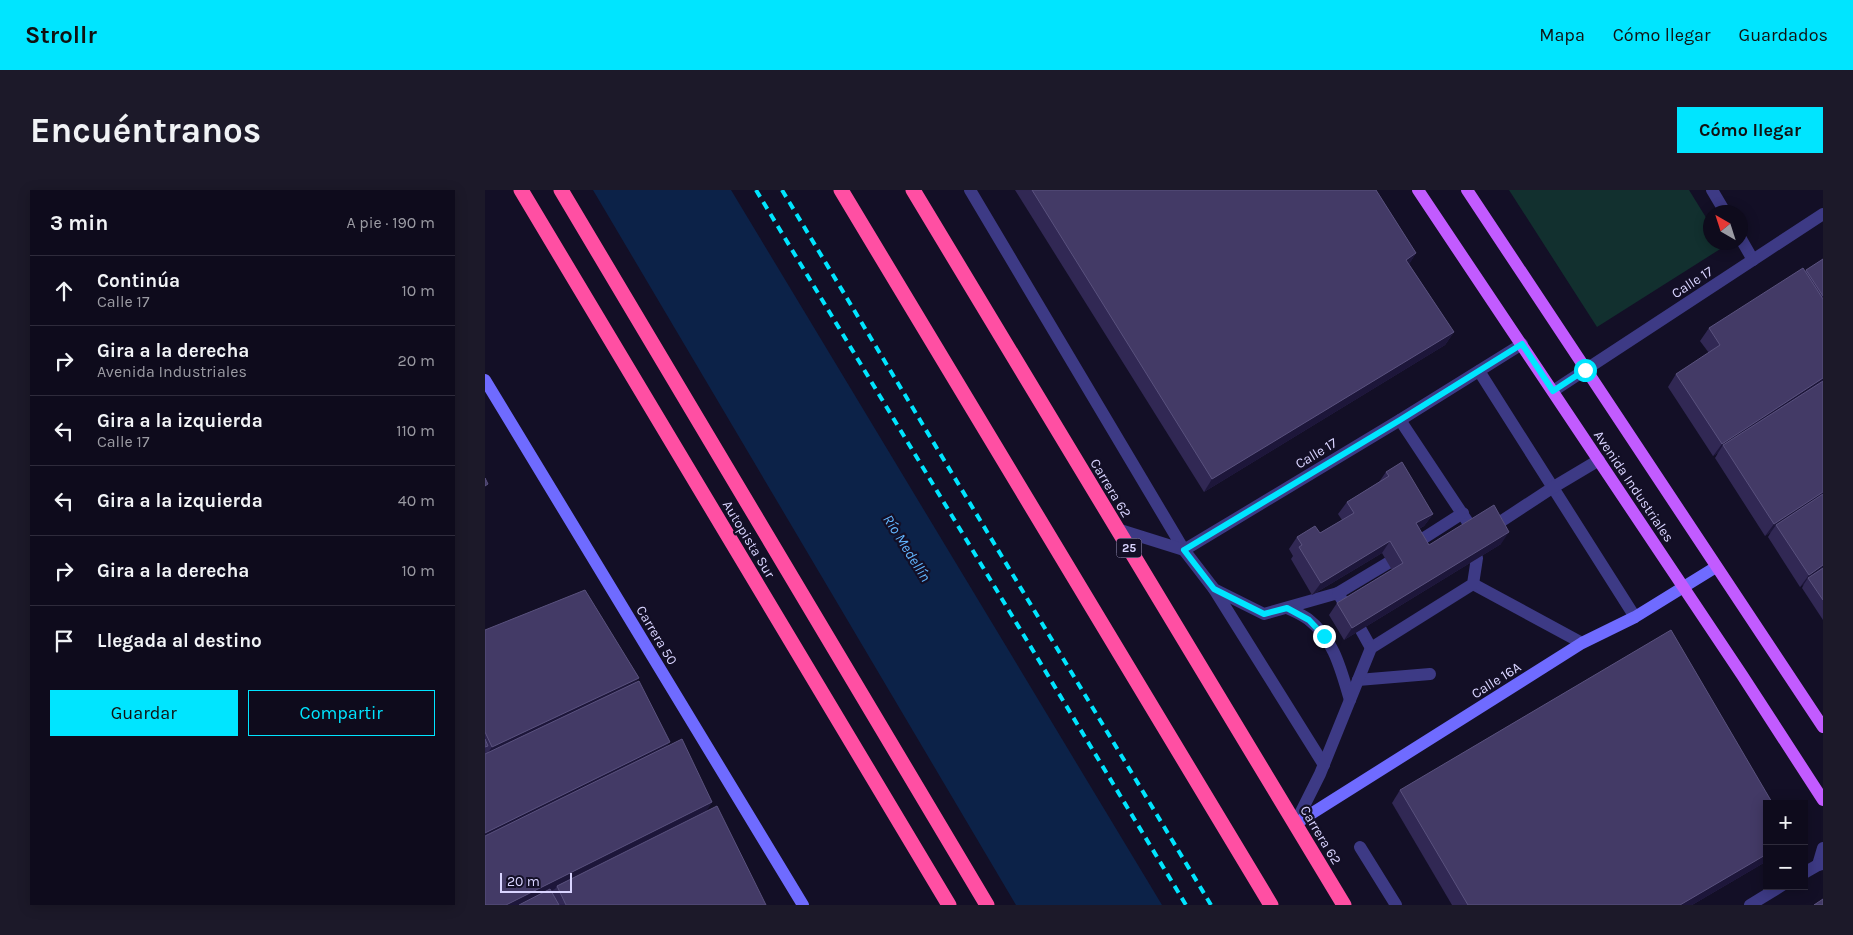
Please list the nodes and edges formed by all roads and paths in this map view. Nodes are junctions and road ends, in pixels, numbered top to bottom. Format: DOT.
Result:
graph roads {
  1 [pos="521,190"];
  2 [pos="561,190"];
  3 [pos="841,190"];
  4 [pos="913,190"];
  5 [pos="970,190"];
  6 [pos="1418,190"];
  7 [pos="1467,190"];
  8 [pos="1712,190"];
  9 [pos="1721,205"];
  10 [pos="1823,214"];
  11 [pos="1747,250"];
  12 [pos="1753,260"];
  13 [pos="1522,344"];
  14 [pos="1585,370"];
  15 [pos="1479,371"];
  16 [pos="485,380"];
  17 [pos="1553,391"];
  18 [pos="1400,420"];
  19 [pos="1599,460"];
  20 [pos="1553,488"];
  21 [pos="1463,513"];
  22 [pos="1471,527"];
  23 [pos="1117,528"];
  24 [pos="1491,528"];
  25 [pos="1413,546"];
  26 [pos="1184,550"];
  27 [pos="1477,558"];
  28 [pos="1387,563"];
  29 [pos="1716,567"];
  30 [pos="1473,584"];
  31 [pos="1684,588"];
  32 [pos="1214,589"];
  33 [pos="1339,593"];
  34 [pos="1345,605"];
  35 [pos="1287,608"];
  36 [pos="1635,617"];
  37 [pos="1361,630"];
  38 [pos="1582,643"];
  39 [pos="1371,648"];
  40 [pos="1430,674"];
  41 [pos="1358,680"];
  42 [pos="1350,700"];
  43 [pos="1823,727"];
  44 [pos="1324,766"];
  45 [pos="1823,800"];
  46 [pos="1295,824"];
  47 [pos="1360,846"];
  48 [pos="1823,848"];
  49 [pos="1821,864"];
  50 [pos="1808,871"];
  51 [pos="1774,890"];
  52 [pos="803,905"];
  53 [pos="949,905"];
  54 [pos="987,905"];
  55 [pos="1271,905"];
  56 [pos="1344,905"];
  57 [pos="1396,905"];
  58 [pos="1750,905"];
  1 -- 53 [label="highway, Autopista Sur"];
  2 -- 54 [label="highway, Autopista Sur"];
  3 -- 55 [label="highway"];
  4 -- 23 [label="highway, Carrera 62 / 25"];
  5 -- 26 [label="street"];
  6 -- 13 [label="main road, Avenida Industriales"];
  7 -- 14 [label="main road, Avenida Industriales"];
  8 -- 9 [label="street"];
  10 -- 12 [label="street, Calle 17"];
  11 -- 12 [label="street"];
  12 -- 14 [label="street, Calle 17"];
  13 -- 15 [label="street, Calle 17"];
  13 -- 17 [label="main road, Avenida Industriales"];
  14 -- 17 [label="street, Calle 17"];
  14 -- 29 [label="main road, Avenida Industriales"];
  15 -- 18 [label="street, Calle 17"];
  15 -- 20 [label="street"];
  16 -- 52 [label="street, Carrera 50"];
  17 -- 19 [label="main road, Avenida Industriales"];
  18 -- 21 [label="street"];
  18 -- 26 [label="street, Calle 17"];
  19 -- 20 [label="street"];
  19 -- 31 [label="main road, Avenida Industriales"];
  20 -- 24 [label="street"];
  20 -- 36 [label="street"];
  21 -- 22 [label="street"];
  21 -- 25 [label="street"];
  23 -- 26 [label="street"];
  23 -- 46 [label="highway, Carrera 62 / 25"];
  26 -- 32 [label="street"];
  27 -- 30 [label="street"];
  28 -- 33 [label="street"];
  29 -- 31 [label="street, Calle 16A"];
  29 -- 43 [label="main road, Avenida Industriales"];
  30 -- 38 [label="street"];
  30 -- 39 [label="street"];
  31 -- 36 [label="street, Calle 16A"];
  31 -- 45 [label="main road, Avenida Industriales"];
  32 -- 35 [label="street"];
  32 -- 44 [label="street"];
  33 -- 34 [label="street"];
  33 -- 35 [label="street"];
  35 -- 42 [label="street"];
  36 -- 38 [label="street, Calle 16A"];
  37 -- 39 [label="street"];
  38 -- 46 [label="street, Calle 16A"];
  39 -- 41 [label="street"];
  40 -- 41 [label="street"];
  41 -- 42 [label="street"];
  42 -- 44 [label="street"];
  44 -- 46 [label="street"];
  46 -- 56 [label="highway, Carrera 62 / 25"];
  47 -- 57 [label="street"];
  48 -- 49 [label="street"];
  49 -- 50 [label="street"];
  51 -- 58 [label="street"];
}
